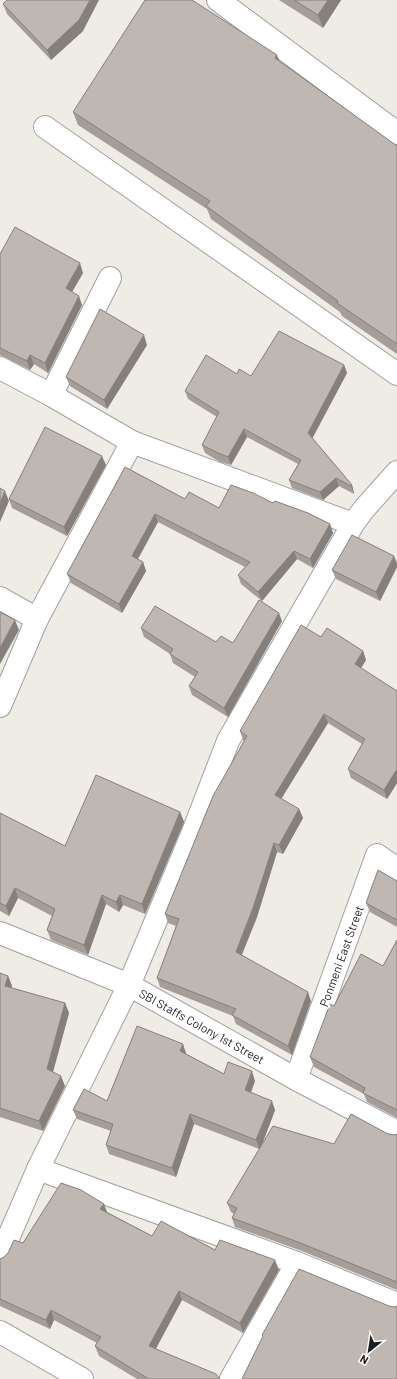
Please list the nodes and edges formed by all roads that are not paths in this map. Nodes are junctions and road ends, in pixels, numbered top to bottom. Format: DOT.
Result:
graph roads {
  1 [pos="218,0"];
  2 [pos="45,127"];
  3 [pos="397,133"];
  4 [pos="110,278"];
  5 [pos="0,368"];
  6 [pos="397,374"];
  7 [pos="51,395"];
  8 [pos="132,442"];
  9 [pos="397,472"];
  10 [pos="353,524"];
  11 [pos="0,598"];
  12 [pos="37,619"];
  13 [pos="0,706"];
  14 [pos="397,869"];
  15 [pos="0,933"];
  16 [pos="129,985"];
  17 [pos="296,1079"];
  18 [pos="397,1132"];
  19 [pos="38,1169"];
  20 [pos="0,1257"];
  21 [pos="297,1263"];
  22 [pos="397,1304"];
  23 [pos="0,1332"];
  24 [pos="82,1379"];
  25 [pos="231,1379"];
  1 -- 3 [label="street"];
  2 -- 6 [label="street"];
  4 -- 7 [label="street"];
  5 -- 7 [label="street"];
  7 -- 8 [label="street"];
  8 -- 10 [label="street"];
  8 -- 12 [label="street"];
  9 -- 10 [label="street"];
  10 -- 16 [label="street"];
  11 -- 12 [label="street"];
  12 -- 13 [label="street"];
  14 -- 17 [label="street, Ponmeni East Street"];
  15 -- 16 [label="street, SBI Staffs Colony 1st Street"];
  16 -- 17 [label="street, SBI Staffs Colony 1st Street"];
  16 -- 19 [label="street"];
  17 -- 18 [label="street, SBI Staffs Colony 1st Street"];
  19 -- 20 [label="street"];
  19 -- 21 [label="street"];
  21 -- 22 [label="street"];
  21 -- 25 [label="street"];
  23 -- 24 [label="street"];
}
